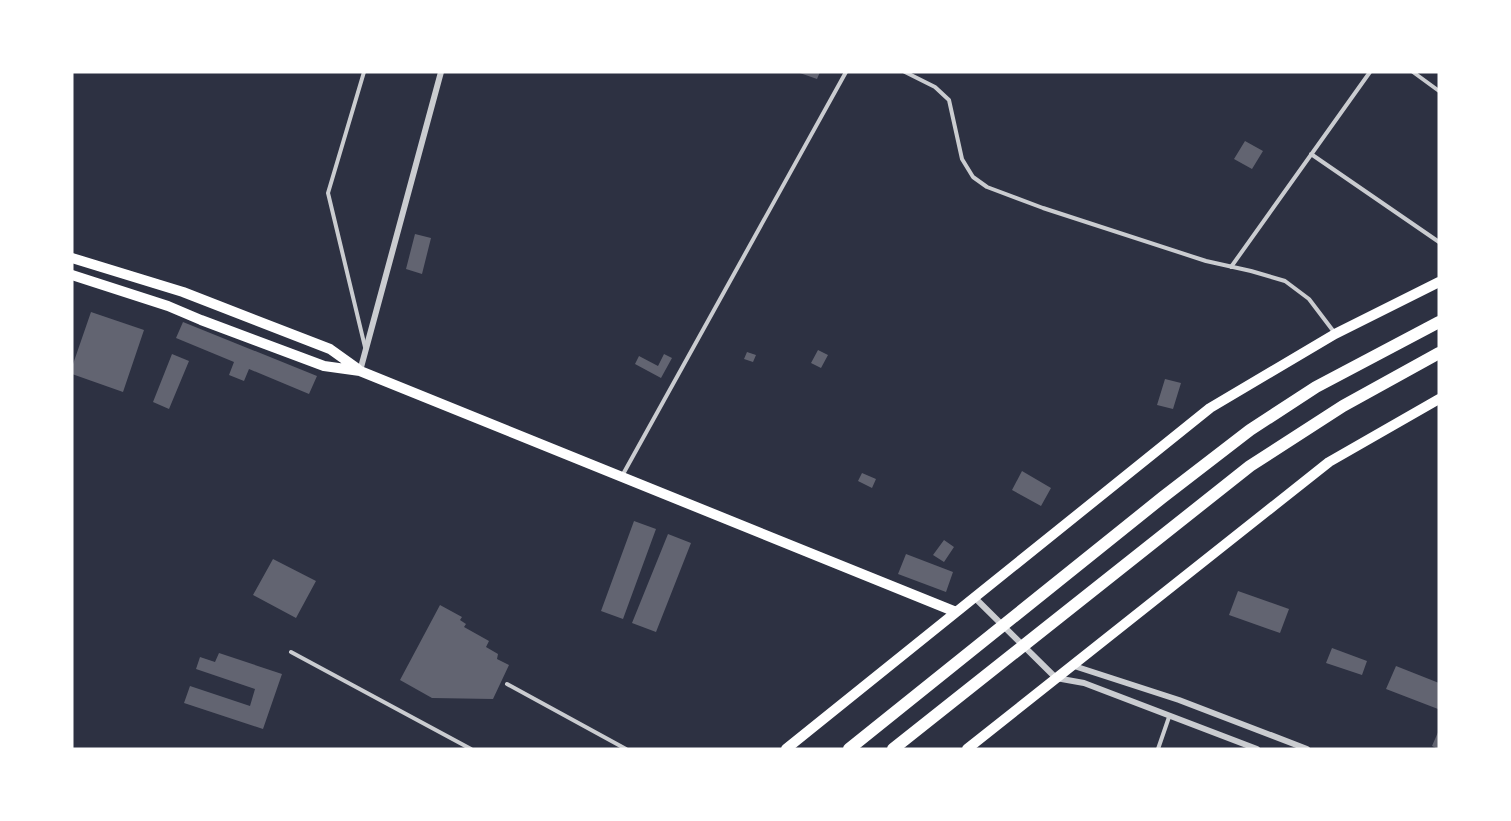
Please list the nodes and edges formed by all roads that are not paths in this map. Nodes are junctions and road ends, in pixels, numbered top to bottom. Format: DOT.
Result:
graph roads {
  1 [pos="364,72"];
  2 [pos="441,72"];
  3 [pos="846,72"];
  4 [pos="905,72"];
  5 [pos="1370,72"];
  6 [pos="1413,72"];
  7 [pos="1439,91"];
  8 [pos="1311,154"];
  9 [pos="1439,242"];
  10 [pos="72,258"];
  11 [pos="1231,267"];
  12 [pos="72,275"];
  13 [pos="1439,282"];
  14 [pos="1439,322"];
  15 [pos="1335,334"];
  16 [pos="366,351"];
  17 [pos="1439,352"];
  18 [pos="360,371"];
  19 [pos="1439,399"];
  20 [pos="622,477"];
  21 [pos="974,597"];
  22 [pos="956,612"];
  23 [pos="291,652"];
  24 [pos="1071,665"];
  25 [pos="1056,678"];
  26 [pos="507,684"];
  27 [pos="1169,717"];
  28 [pos="471,749"];
  29 [pos="626,749"];
  30 [pos="786,749"];
  31 [pos="849,749"];
  32 [pos="893,749"];
  33 [pos="967,749"];
  34 [pos="1158,749"];
  35 [pos="1257,749"];
  36 [pos="1307,749"];
  1 -- 16 [label="lane"];
  2 -- 16 [label="street"];
  3 -- 20 [label="lane"];
  4 -- 11 [label="lane"];
  5 -- 8 [label="lane"];
  6 -- 7 [label="lane"];
  8 -- 9 [label="lane"];
  8 -- 11 [label="lane"];
  10 -- 18 [label="main road"];
  11 -- 15 [label="lane"];
  12 -- 18 [label="main road"];
  13 -- 15 [label="main road"];
  14 -- 31 [label="highway"];
  15 -- 21 [label="main road"];
  16 -- 18 [label="street"];
  17 -- 32 [label="highway"];
  18 -- 20 [label="main road"];
  19 -- 24 [label="main road"];
  20 -- 22 [label="main road"];
  21 -- 22 [label="main road"];
  21 -- 25 [label="street"];
  22 -- 30 [label="main road"];
  23 -- 28 [label="lane"];
  24 -- 25 [label="main road"];
  24 -- 36 [label="street"];
  25 -- 27 [label="street"];
  25 -- 33 [label="main road"];
  26 -- 29 [label="lane"];
  27 -- 34 [label="lane"];
  27 -- 35 [label="street"];
}
